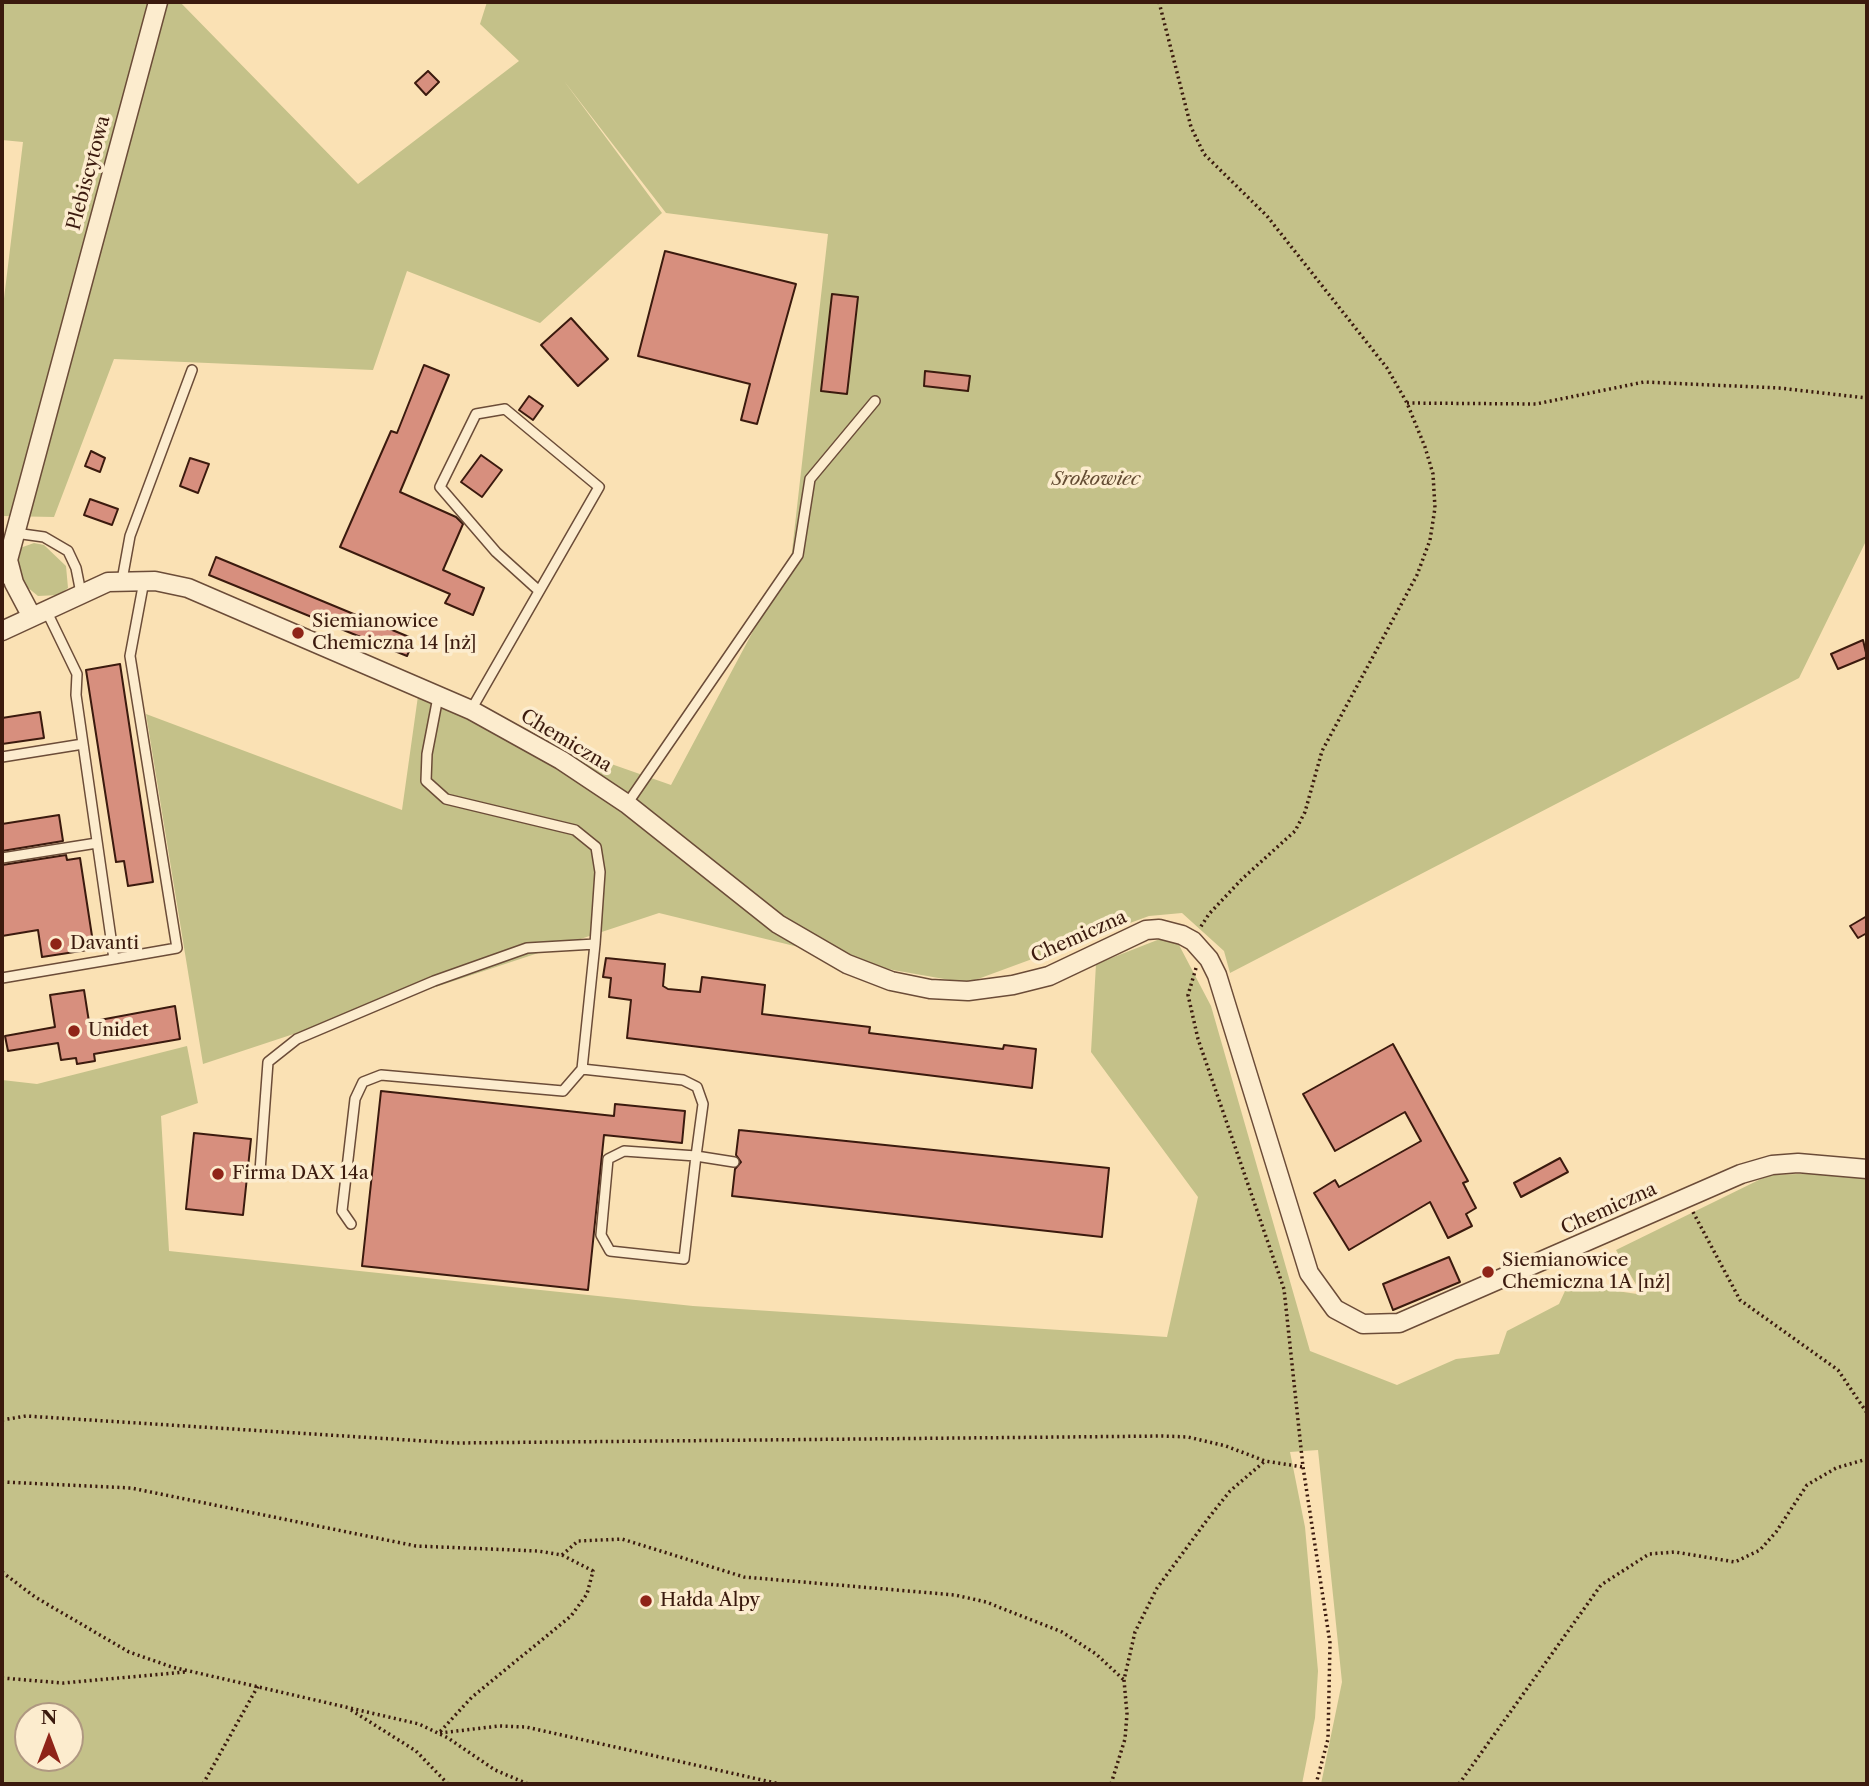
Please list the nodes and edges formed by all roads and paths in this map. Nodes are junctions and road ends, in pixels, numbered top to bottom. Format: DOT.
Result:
graph roads {
  1 [pos="158,2"];
  2 [pos="1159,2"];
  3 [pos="192,370"];
  4 [pos="1867,398"];
  5 [pos="875,401"];
  6 [pos="1407,403"];
  7 [pos="15,533"];
  8 [pos="5,568"];
  9 [pos="122,580"];
  10 [pos="144,580"];
  11 [pos="538,590"];
  12 [pos="81,593"];
  13 [pos="39,613"];
  14 [pos="2,631"];
  15 [pos="438,697"];
  16 [pos="471,710"];
  17 [pos="83,744"];
  18 [pos="2,757"];
  19 [pos="627,804"];
  20 [pos="97,843"];
  21 [pos="2,858"];
  22 [pos="1193,941"];
  23 [pos="595,944"];
  24 [pos="114,959"];
  25 [pos="1209,959"];
  26 [pos="2,978"];
  27 [pos="582,1069"];
  28 [pos="696,1156"];
  29 [pos="734,1162"];
  30 [pos="1867,1169"];
  31 [pos="260,1171"];
  32 [pos="1685,1198"];
  33 [pos="351,1224"];
  34 [pos="1867,1413"];
  35 [pos="2,1420"];
  36 [pos="1867,1459"];
  37 [pos="1265,1461"];
  38 [pos="1303,1467"];
  39 [pos="2,1482"];
  40 [pos="562,1555"];
  41 [pos="2,1572"];
  42 [pos="191,1671"];
  43 [pos="2,1678"];
  44 [pos="1124,1680"];
  45 [pos="258,1686"];
  46 [pos="349,1709"];
  47 [pos="438,1734"];
  48 [pos="203,1784"];
  49 [pos="448,1784"];
  50 [pos="528,1784"];
  51 [pos="780,1784"];
  52 [pos="1111,1784"];
  53 [pos="1316,1784"];
  54 [pos="1458,1784"];
  1 -- 7 [label="street, Plebiscytowa"];
  2 -- 6 [label="path"];
  3 -- 9 [label="lane"];
  4 -- 6 [label="path"];
  5 -- 19 [label="lane"];
  6 -- 22 [label="path"];
  7 -- 8 [label="street"];
  7 -- 12 [label="lane"];
  8 -- 13 [label="street"];
  9 -- 10 [label="street, Chemiczna"];
  9 -- 12 [label="street, Chemiczna"];
  10 -- 15 [label="street, Chemiczna"];
  10 -- 24 [label="lane"];
  11 -- 11 [label="lane"];
  11 -- 16 [label="lane"];
  12 -- 13 [label="street"];
  13 -- 14 [label="street"];
  13 -- 17 [label="lane"];
  15 -- 16 [label="street, Chemiczna"];
  15 -- 23 [label="lane"];
  16 -- 19 [label="street, Chemiczna"];
  17 -- 18 [label="lane"];
  17 -- 20 [label="lane"];
  19 -- 22 [label="street, Chemiczna"];
  20 -- 21 [label="lane"];
  20 -- 24 [label="lane"];
  22 -- 25 [label="street, Chemiczna"];
  23 -- 27 [label="lane"];
  23 -- 31 [label="lane"];
  24 -- 26 [label="lane"];
  25 -- 32 [label="street, Chemiczna"];
  25 -- 38 [label="path"];
  27 -- 28 [label="lane"];
  27 -- 33 [label="lane"];
  28 -- 28 [label="lane"];
  28 -- 29 [label="lane"];
  30 -- 32 [label="street, Chemiczna"];
  32 -- 34 [label="path"];
  35 -- 37 [label="path"];
  36 -- 54 [label="path"];
  37 -- 38 [label="path"];
  37 -- 44 [label="path"];
  38 -- 53 [label="path"];
  39 -- 40 [label="path"];
  40 -- 44 [label="path"];
  40 -- 47 [label="path"];
  41 -- 42 [label="path"];
  42 -- 43 [label="path"];
  42 -- 45 [label="path"];
  44 -- 52 [label="path"];
  45 -- 46 [label="path"];
  45 -- 48 [label="path"];
  46 -- 47 [label="path"];
  46 -- 49 [label="path"];
  47 -- 50 [label="path"];
  47 -- 51 [label="path"];
}
